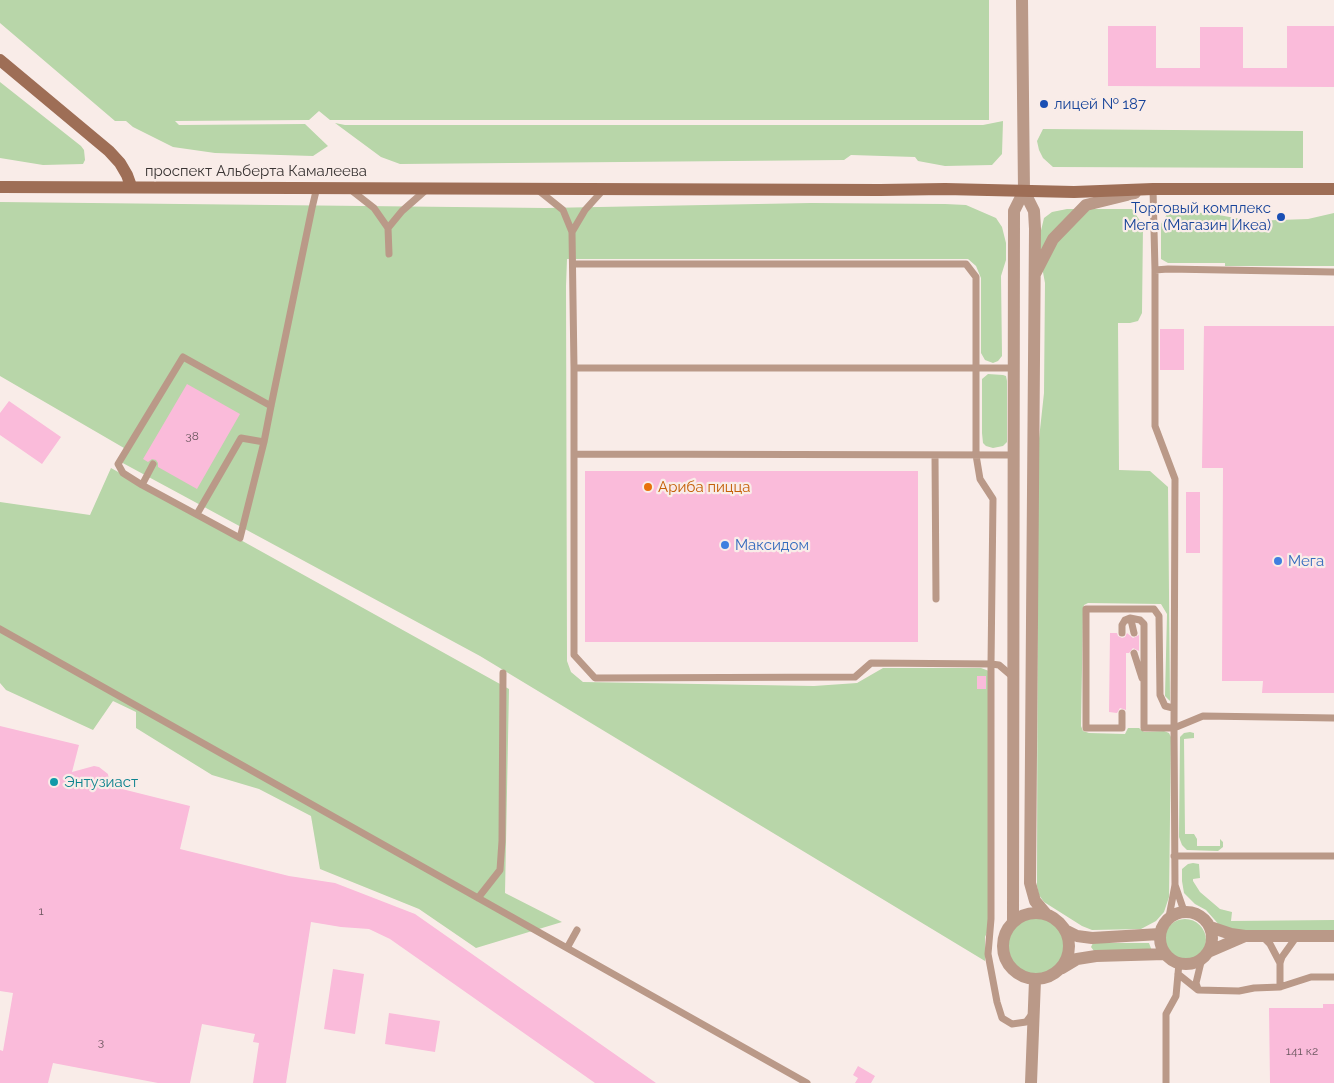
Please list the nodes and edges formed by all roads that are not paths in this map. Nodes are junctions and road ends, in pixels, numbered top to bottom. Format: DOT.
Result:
graph roads {
  1 [pos="1022,0"];
  2 [pos="0,60"];
  3 [pos="131,186"];
  4 [pos="0,187"];
  5 [pos="317,188"];
  6 [pos="349,188"];
  7 [pos="428,188"];
  8 [pos="536,189"];
  9 [pos="605,189"];
  10 [pos="1153,189"];
  11 [pos="1334,189"];
  12 [pos="1024,191"];
  13 [pos="388,228"];
  14 [pos="572,232"];
  15 [pos="389,254"];
  16 [pos="573,264"];
  17 [pos="1155,270"];
  18 [pos="1334,272"];
  19 [pos="1034,276"];
  20 [pos="574,368"];
  21 [pos="976,368"];
  22 [pos="1013,368"];
  23 [pos="271,406"];
  24 [pos="264,442"];
  25 [pos="574,454"];
  26 [pos="935,455"];
  27 [pos="976,455"];
  28 [pos="1013,455"];
  29 [pos="153,464"];
  30 [pos="142,486"];
  31 [pos="197,514"];
  32 [pos="936,599"];
  33 [pos="1125,620"];
  34 [pos="0,629"];
  35 [pos="1122,633"];
  36 [pos="1134,633"];
  37 [pos="1134,653"];
  38 [pos="991,664"];
  39 [pos="503,673"];
  40 [pos="1015,679"];
  41 [pos="1144,685"];
  42 [pos="1173,708"];
  43 [pos="1122,713"];
  44 [pos="1334,718"];
  45 [pos="1174,728"];
  46 [pos="1174,856"];
  47 [pos="1334,856"];
  48 [pos="1174,885"];
  49 [pos="478,898"];
  50 [pos="1184,911"];
  51 [pos="1046,914"];
  52 [pos="1169,917"];
  53 [pos="1013,921"];
  54 [pos="1210,927"];
  55 [pos="577,930"];
  56 [pos="1065,930"];
  57 [pos="1160,934"];
  58 [pos="1245,936"];
  59 [pos="1262,936"];
  60 [pos="1297,936"];
  61 [pos="1334,936"];
  62 [pos="567,948"];
  63 [pos="1165,954"];
  64 [pos="1205,955"];
  65 [pos="1280,963"];
  66 [pos="1062,968"];
  67 [pos="1178,969"];
  68 [pos="1334,977"];
  69 [pos="1035,980"];
  70 [pos="1280,987"];
  71 [pos="1198,990"];
  72 [pos="1033,1012"];
  73 [pos="807,1083"];
  74 [pos="1031,1083"];
  75 [pos="1166,1083"];
  1 -- 12 [label="street"];
  2 -- 3 [label="main road, проспект Альберта Камалеева"];
  3 -- 4 [label="main road"];
  3 -- 5 [label="main road, проспект Альберта Камалеева"];
  5 -- 6 [label="main road, проспект Альберта Камалеева"];
  5 -- 23 [label="lane"];
  6 -- 7 [label="main road, проспект Альберта Камалеева"];
  6 -- 13 [label="lane"];
  7 -- 8 [label="main road, проспект Альберта Камалеева"];
  7 -- 13 [label="lane"];
  8 -- 9 [label="main road, проспект Альберта Камалеева"];
  8 -- 14 [label="lane"];
  9 -- 12 [label="main road, проспект Альберта Камалеева"];
  9 -- 14 [label="lane"];
  10 -- 11 [label="main road, проспект Альберта Камалеева"];
  10 -- 12 [label="main road, проспект Альберта Камалеева"];
  10 -- 17 [label="lane"];
  10 -- 19 [label="street"];
  12 -- 19 [label="street"];
  12 -- 22 [label="street"];
  13 -- 15 [label="lane"];
  14 -- 16 [label="lane"];
  16 -- 20 [label="lane"];
  16 -- 21 [label="lane"];
  17 -- 18 [label="lane"];
  17 -- 42 [label="lane"];
  19 -- 51 [label="street"];
  20 -- 21 [label="lane"];
  20 -- 25 [label="lane"];
  21 -- 22 [label="lane"];
  21 -- 27 [label="lane"];
  22 -- 28 [label="street"];
  23 -- 24 [label="lane"];
  23 -- 30 [label="lane"];
  24 -- 31 [label="lane"];
  24 -- 31 [label="lane"];
  25 -- 26 [label="lane"];
  25 -- 38 [label="lane"];
  26 -- 27 [label="lane"];
  26 -- 32 [label="lane"];
  27 -- 28 [label="lane"];
  27 -- 38 [label="lane"];
  28 -- 40 [label="street"];
  29 -- 30 [label="lane"];
  30 -- 31 [label="lane"];
  33 -- 35 [label="lane"];
  33 -- 36 [label="lane"];
  33 -- 41 [label="lane"];
  34 -- 49 [label="lane"];
  37 -- 41 [label="lane"];
  38 -- 40 [label="lane"];
  38 -- 72 [label="lane"];
  39 -- 49 [label="lane"];
  40 -- 53 [label="street"];
  41 -- 45 [label="lane"];
  42 -- 43 [label="lane"];
  42 -- 45 [label="lane"];
  44 -- 45 [label="lane"];
  45 -- 46 [label="lane"];
  46 -- 47 [label="lane"];
  46 -- 48 [label="lane"];
  48 -- 50 [label="lane"];
  48 -- 52 [label="lane"];
  49 -- 62 [label="lane"];
  50 -- 52 [label="street"];
  50 -- 54 [label="street"];
  51 -- 53 [label="street"];
  51 -- 56 [label="street"];
  52 -- 57 [label="street"];
  53 -- 69 [label="street"];
  54 -- 58 [label="street"];
  54 -- 64 [label="street"];
  55 -- 62 [label="lane"];
  56 -- 57 [label="street"];
  56 -- 66 [label="street"];
  57 -- 63 [label="street"];
  58 -- 59 [label="street"];
  58 -- 64 [label="street"];
  59 -- 60 [label="street"];
  59 -- 65 [label="lane"];
  60 -- 61 [label="street"];
  60 -- 65 [label="lane"];
  62 -- 73 [label="lane"];
  63 -- 66 [label="street"];
  63 -- 67 [label="street"];
  64 -- 67 [label="street"];
  64 -- 71 [label="lane"];
  65 -- 70 [label="lane"];
  66 -- 69 [label="street"];
  67 -- 71 [label="lane"];
  67 -- 75 [label="lane"];
  68 -- 70 [label="lane"];
  69 -- 72 [label="street"];
  70 -- 71 [label="lane"];
  72 -- 74 [label="street"];
}
